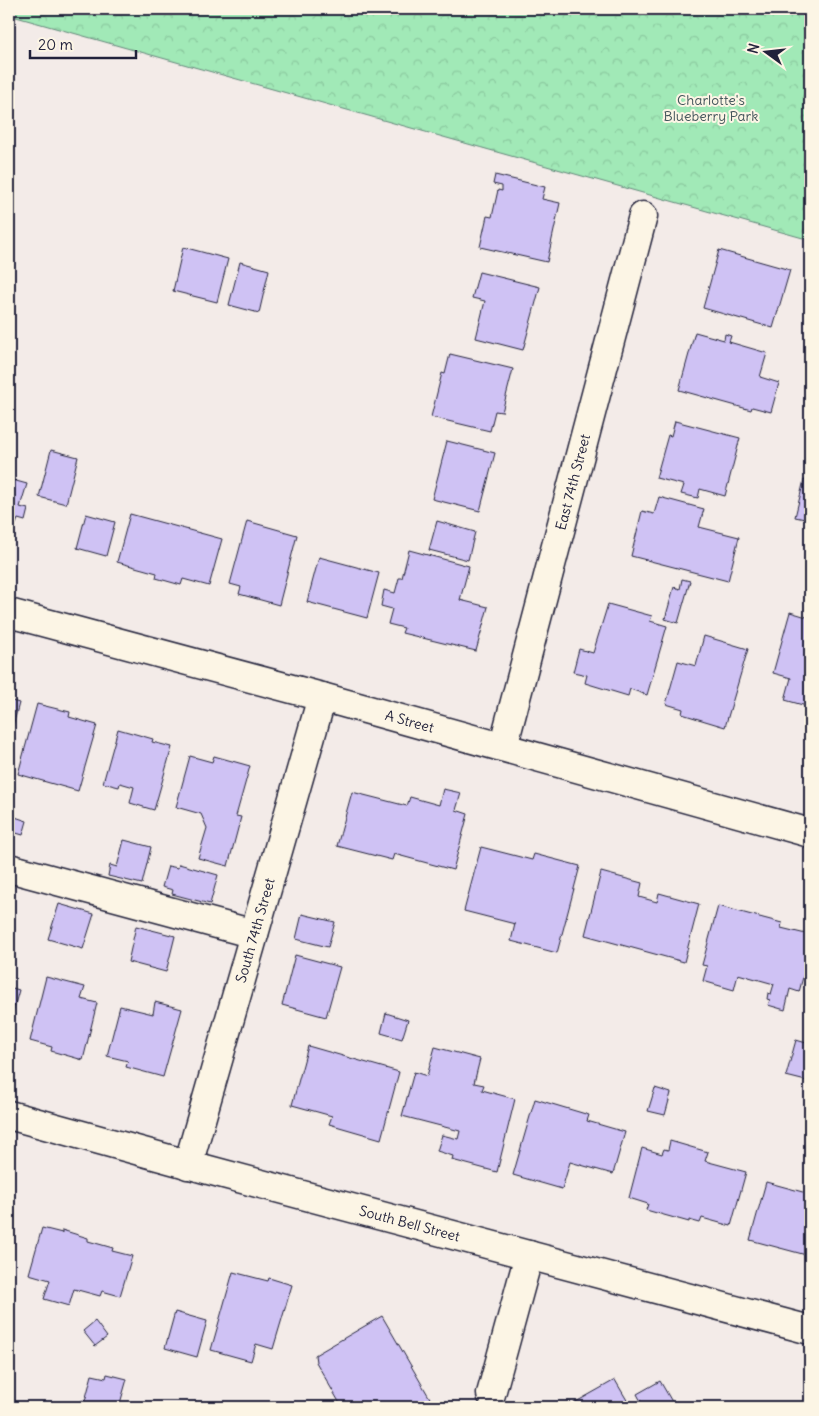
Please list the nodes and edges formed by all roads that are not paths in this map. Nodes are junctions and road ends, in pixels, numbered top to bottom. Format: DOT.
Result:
graph roads {
  1 [pos="643,216"];
  2 [pos="9,613"];
  3 [pos="322,697"];
  4 [pos="503,747"];
  5 [pos="810,833"];
  6 [pos="9,868"];
  7 [pos="254,934"];
  8 [pos="9,1115"];
  9 [pos="188,1165"];
  10 [pos="529,1255"];
  11 [pos="810,1330"];
  12 [pos="491,1394"];
  1 -- 4 [label="street, East 74th Street"];
  2 -- 3 [label="street, A Street"];
  3 -- 4 [label="street, A Street"];
  3 -- 7 [label="street, South 74th Street"];
  4 -- 5 [label="street, A Street"];
  6 -- 7 [label="street"];
  7 -- 9 [label="street, South 74th Street"];
  8 -- 9 [label="street, South Bell Street"];
  9 -- 10 [label="street, South Bell Street"];
  10 -- 11 [label="street, South Bell Street"];
  10 -- 12 [label="street"];
}
